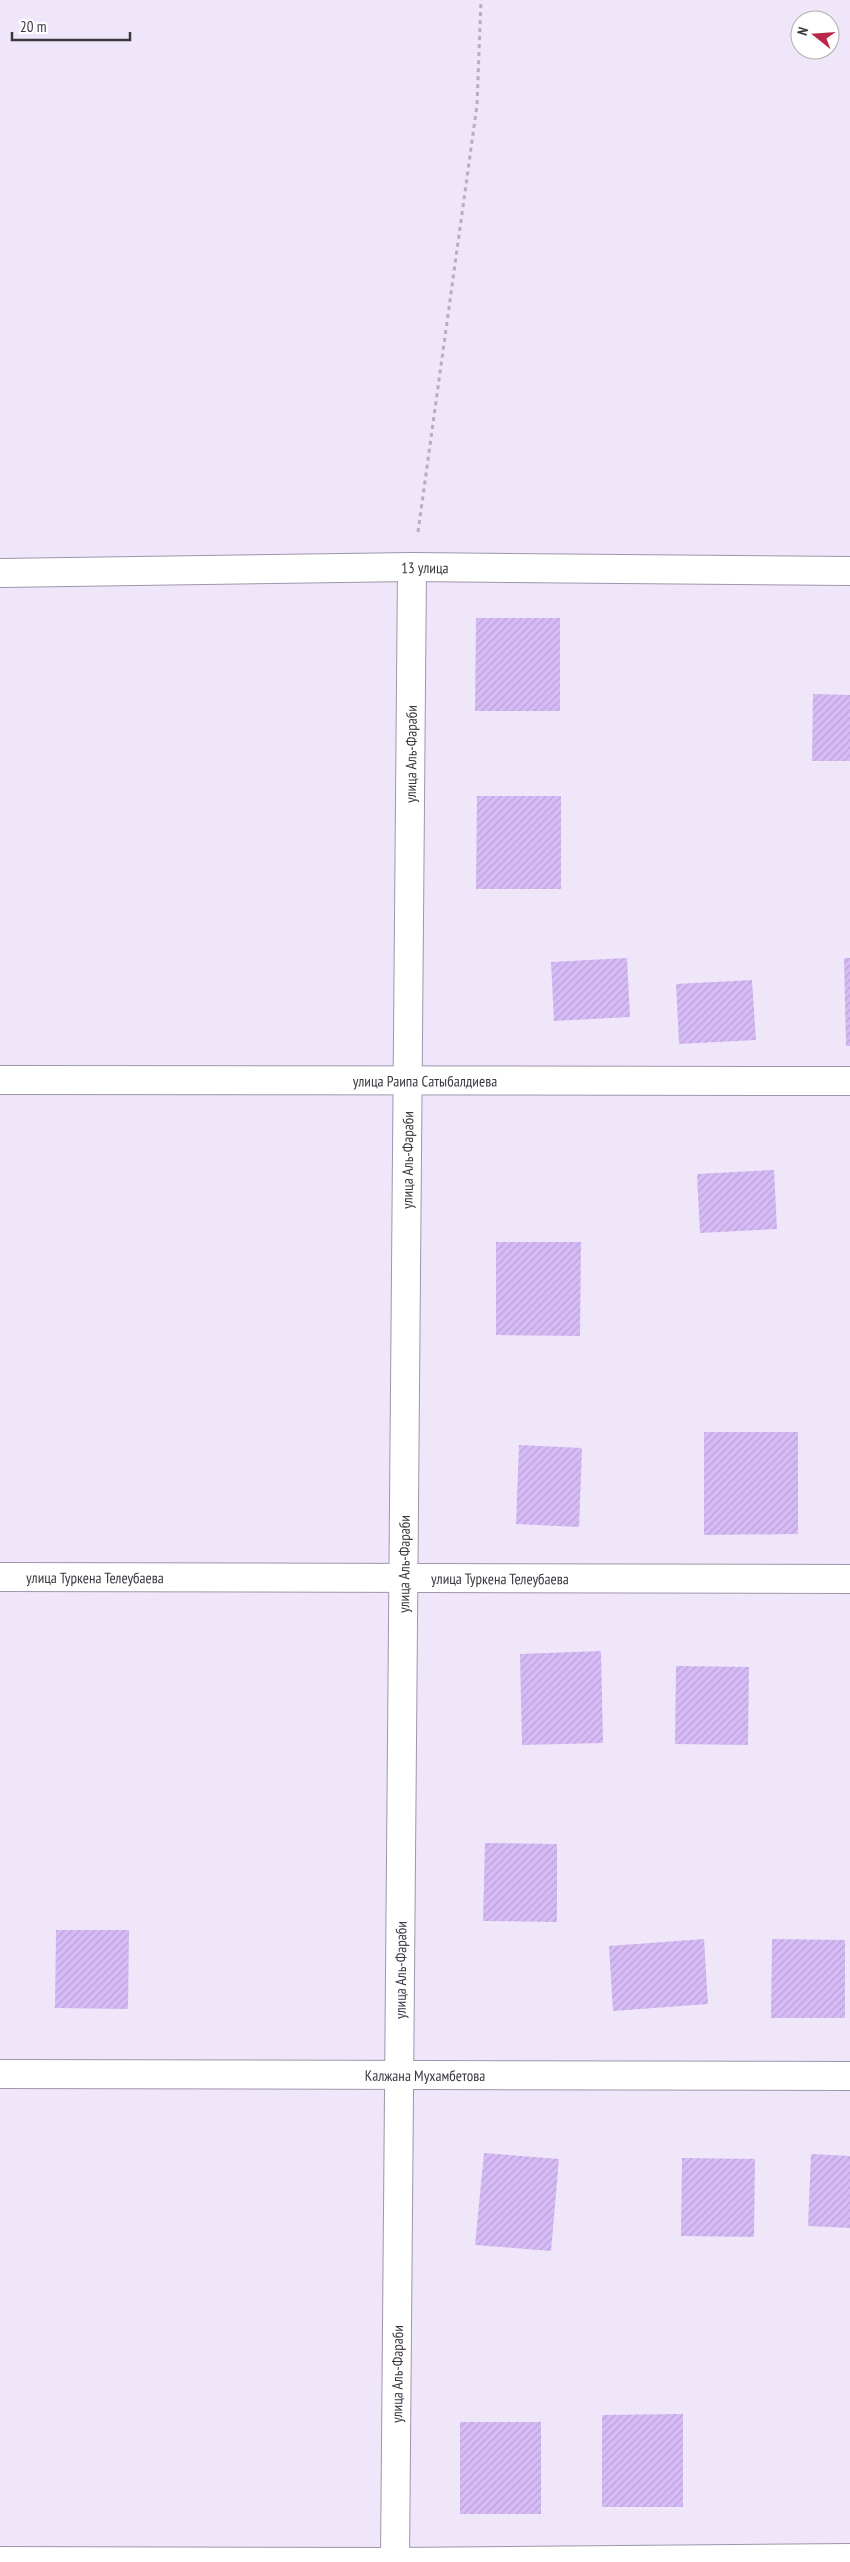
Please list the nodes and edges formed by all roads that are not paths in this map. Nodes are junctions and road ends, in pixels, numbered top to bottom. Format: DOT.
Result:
graph roads {
  1 [pos="412,567"];
  2 [pos="850,571"];
  3 [pos="0,573"];
  4 [pos="0,1080"];
  5 [pos="850,1081"];
  6 [pos="408,1082"];
  7 [pos="0,1577"];
  8 [pos="850,1578"];
  9 [pos="404,1579"];
  10 [pos="0,2074"];
  11 [pos="398,2076"];
  12 [pos="850,2076"];
  13 [pos="850,2558"];
  14 [pos="740,2560"];
  15 [pos="0,2561"];
  16 [pos="394,2562"];
  1 -- 2 [label="street, 13 улица"];
  1 -- 3 [label="street, 13 улица"];
  1 -- 6 [label="street, улица Аль-Фараби"];
  4 -- 6 [label="street, улица Раипа Сатыбалдиева"];
  5 -- 6 [label="street, улица Раипа Сатыбалдиева"];
  6 -- 9 [label="street, улица Аль-Фараби"];
  7 -- 9 [label="street, улица Туркена Телеубаева"];
  8 -- 9 [label="street, улица Туркена Телеубаева"];
  9 -- 11 [label="street, улица Аль-Фараби"];
  10 -- 11 [label="street, Калжана Мухамбетова"];
  11 -- 12 [label="street, Калжана Мухамбетова"];
  11 -- 16 [label="street, улица Аль-Фараби"];
  13 -- 14 [label="street"];
  14 -- 16 [label="street"];
  15 -- 16 [label="street"];
}
